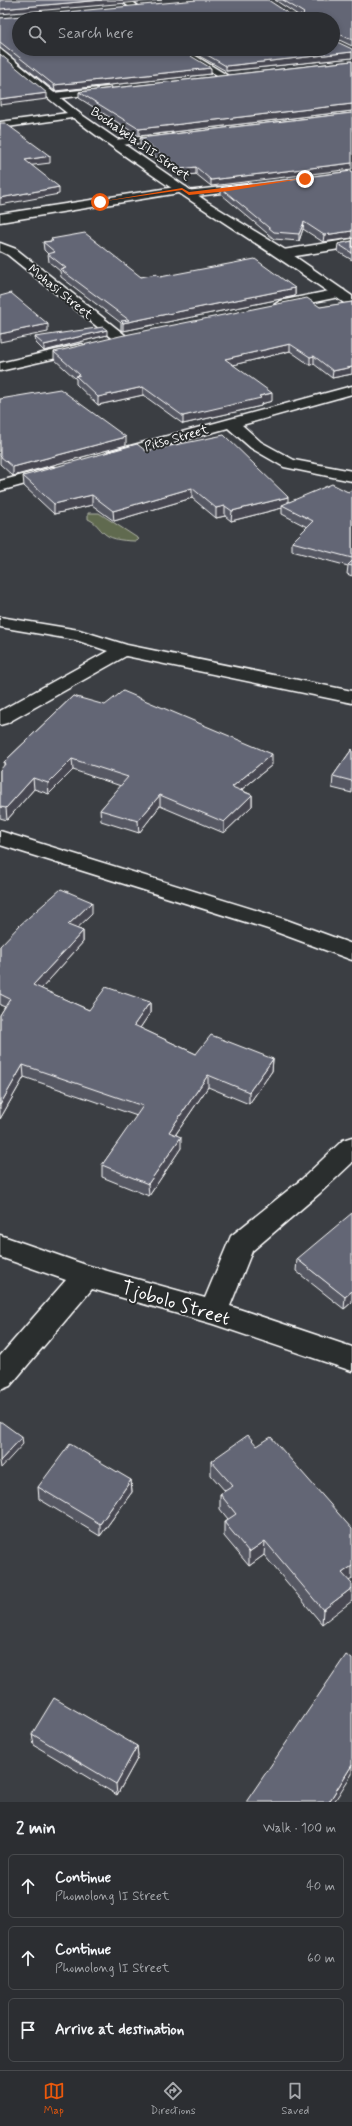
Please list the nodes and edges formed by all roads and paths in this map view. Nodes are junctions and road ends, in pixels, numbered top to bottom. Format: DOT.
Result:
graph roads {
  1 [pos="122,4"];
  2 [pos="138,6"];
  3 [pos="0,52"];
  4 [pos="191,56"];
  5 [pos="210,79"];
  6 [pos="116,89"];
  7 [pos="53,96"];
  8 [pos="75,115"];
  9 [pos="0,126"];
  10 [pos="182,135"];
  11 [pos="115,143"];
  12 [pos="259,186"];
  13 [pos="186,191"];
  14 [pos="0,218"];
  15 [pos="352,243"];
  16 [pos="0,247"];
  17 [pos="283,254"];
  18 [pos="339,292"];
  19 [pos="352,302"];
  20 [pos="269,307"];
  21 [pos="136,335"];
  22 [pos="120,338"];
  23 [pos="0,367"];
  24 [pos="352,390"];
  25 [pos="230,422"];
  26 [pos="100,458"];
  27 [pos="69,467"];
  28 [pos="352,476"];
  29 [pos="0,486"];
  30 [pos="0,622"];
  31 [pos="123,650"];
  32 [pos="352,697"];
  33 [pos="0,719"];
  34 [pos="0,838"];
  35 [pos="352,952"];
  36 [pos="352,1147"];
  37 [pos="0,1246"];
  38 [pos="86,1276"];
  39 [pos="213,1312"];
  40 [pos="352,1360"];
  41 [pos="0,1377"];
  1 -- 2 [label="street"];
  3 -- 7 [label="street, Bochabela III Street"];
  4 -- 5 [label="street"];
  6 -- 7 [label="street"];
  7 -- 8 [label="street, Bochabela III Street"];
  8 -- 9 [label="street"];
  8 -- 11 [label="street, Bochabela III Street"];
  10 -- 11 [label="street"];
  11 -- 13 [label="street, Bochabela III Street"];
  12 -- 13 [label="street"];
  13 -- 14 [label="street"];
  13 -- 17 [label="street, Bochabela III Street"];
  15 -- 17 [label="street"];
  16 -- 22 [label="street, Mohasi Street"];
  17 -- 18 [label="street, Bochabela III Street"];
  18 -- 19 [label="street, Bochabela III Street"];
  18 -- 20 [label="street"];
  21 -- 22 [label="street"];
  22 -- 23 [label="street"];
  24 -- 25 [label="street, Pitso Street"];
  25 -- 26 [label="street, Pitso Street"];
  25 -- 28 [label="street"];
  27 -- 29 [label="street"];
  30 -- 31 [label="street"];
  31 -- 32 [label="street"];
  31 -- 33 [label="street"];
  34 -- 35 [label="street"];
  36 -- 39 [label="street"];
  37 -- 38 [label="street, Tjobolo Street"];
  38 -- 39 [label="street, Tjobolo Street"];
  38 -- 41 [label="street"];
  39 -- 40 [label="street, Tjobolo Street"];
}
